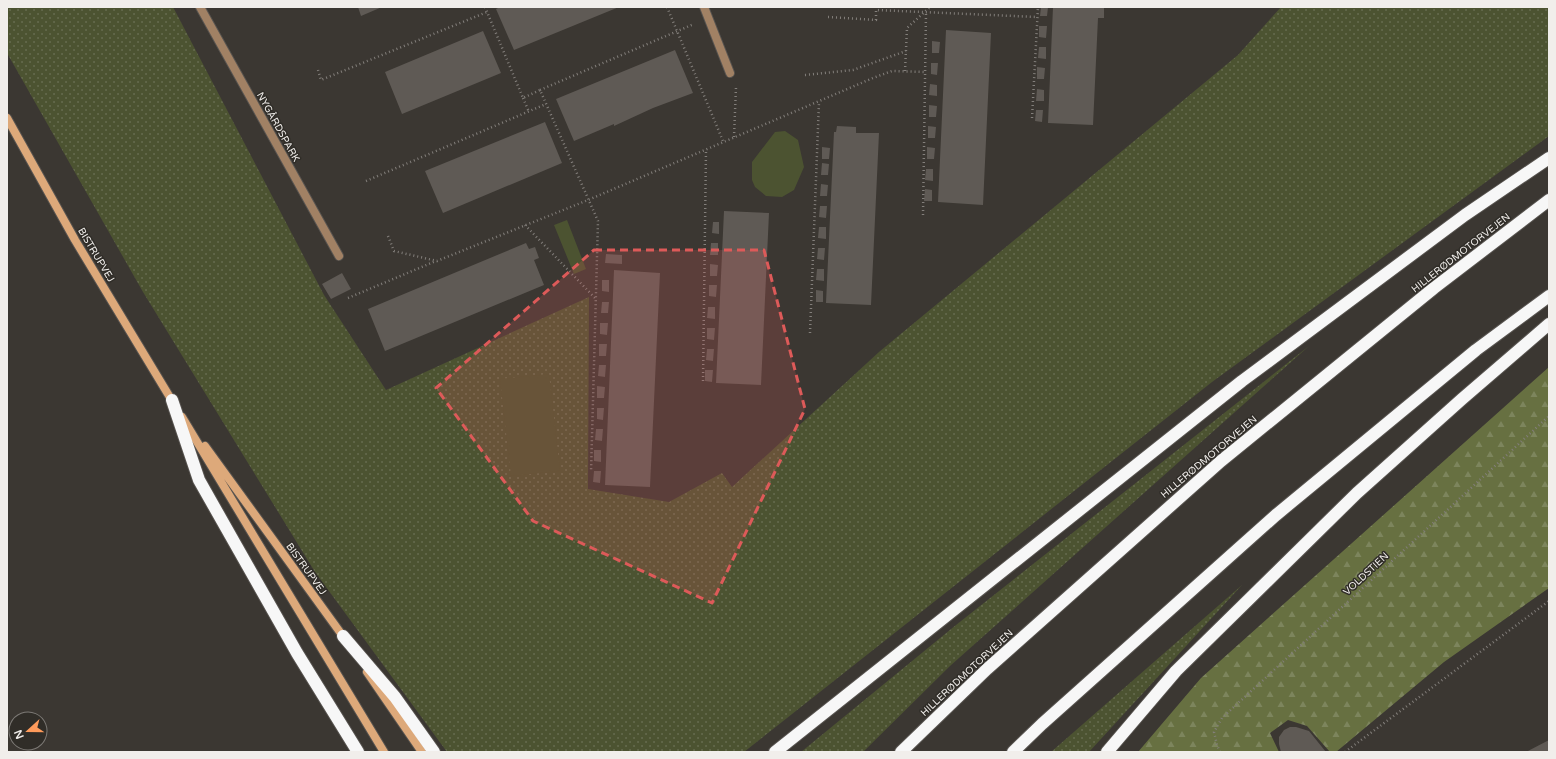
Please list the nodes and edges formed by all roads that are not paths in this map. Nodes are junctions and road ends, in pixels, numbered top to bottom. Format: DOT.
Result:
graph roads {
  1 [pos="200,7"];
  2 [pos="704,7"];
  3 [pos="730,73"];
  4 [pos="7,118"];
  5 [pos="1549,158"];
  6 [pos="1549,200"];
  7 [pos="339,256"];
  8 [pos="1549,296"];
  9 [pos="1549,324"];
  10 [pos="172,400"];
  11 [pos="343,636"];
  12 [pos="358,752"];
  13 [pos="384,752"];
  14 [pos="422,752"];
  15 [pos="434,752"];
  16 [pos="775,752"];
  17 [pos="902,752"];
  18 [pos="1013,752"];
  19 [pos="1106,752"];
  1 -- 7 [label="street, NYGÅRDSPARK"];
  2 -- 3 [label="street"];
  4 -- 10 [label="main road, BISTRUPVEJ"];
  5 -- 16 [label="highway"];
  6 -- 17 [label="highway, HILLERØDMOTORVEJEN"];
  8 -- 18 [label="highway"];
  9 -- 19 [label="highway"];
  10 -- 11 [label="main road, BISTRUPVEJ"];
  10 -- 12 [label="highway"];
  10 -- 13 [label="main road, BISTRUPVEJ"];
  11 -- 14 [label="main road, BISTRUPVEJ"];
  11 -- 15 [label="highway"];
}
